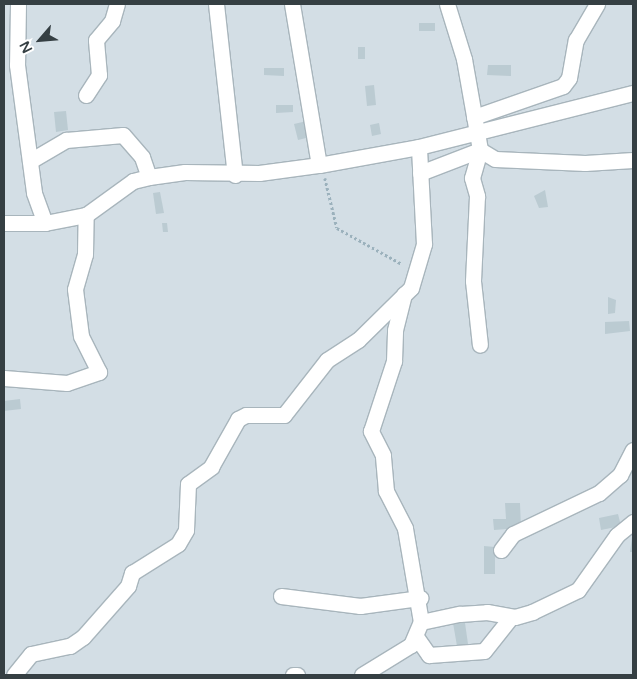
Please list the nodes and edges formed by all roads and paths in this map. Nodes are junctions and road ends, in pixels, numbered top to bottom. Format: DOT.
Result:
graph roads {
  1 [pos="18,4"];
  2 [pos="117,4"];
  3 [pos="216,4"];
  4 [pos="292,4"];
  5 [pos="447,4"];
  6 [pos="597,4"];
  7 [pos="633,93"];
  8 [pos="86,95"];
  9 [pos="474,118"];
  10 [pos="475,134"];
  11 [pos="419,147"];
  12 [pos="480,150"];
  13 [pos="633,160"];
  14 [pos="30,161"];
  15 [pos="319,165"];
  16 [pos="420,174"];
  17 [pos="235,175"];
  18 [pos="149,177"];
  19 [pos="86,215"];
  20 [pos="45,223"];
  21 [pos="4,224"];
  22 [pos="417,277"];
  23 [pos="404,294"];
  24 [pos="480,345"];
  25 [pos="4,378"];
  26 [pos="633,450"];
  27 [pos="633,522"];
  28 [pos="502,550"];
  29 [pos="281,596"];
  30 [pos="420,598"];
  31 [pos="511,617"];
  32 [pos="421,622"];
  33 [pos="417,638"];
  34 [pos="14,675"];
  35 [pos="362,675"];
  1 -- 14 [label="street"];
  2 -- 8 [label="street"];
  3 -- 17 [label="street"];
  4 -- 15 [label="street"];
  5 -- 9 [label="street"];
  6 -- 9 [label="street"];
  7 -- 10 [label="street"];
  9 -- 10 [label="street"];
  10 -- 11 [label="street"];
  10 -- 12 [label="street"];
  11 -- 15 [label="street"];
  11 -- 16 [label="street"];
  12 -- 13 [label="street"];
  12 -- 16 [label="street"];
  12 -- 24 [label="street"];
  14 -- 18 [label="street"];
  14 -- 20 [label="street"];
  15 -- 17 [label="street"];
  15 -- 22 [label="path"];
  16 -- 22 [label="street"];
  17 -- 18 [label="street"];
  18 -- 19 [label="street"];
  19 -- 20 [label="street"];
  19 -- 25 [label="street"];
  20 -- 21 [label="street"];
  22 -- 23 [label="street"];
  23 -- 30 [label="street"];
  23 -- 34 [label="street"];
  26 -- 28 [label="street"];
  27 -- 31 [label="street"];
  29 -- 30 [label="street"];
  30 -- 32 [label="street"];
  31 -- 32 [label="street"];
  31 -- 33 [label="street"];
  32 -- 33 [label="street"];
  33 -- 35 [label="street"];
}
